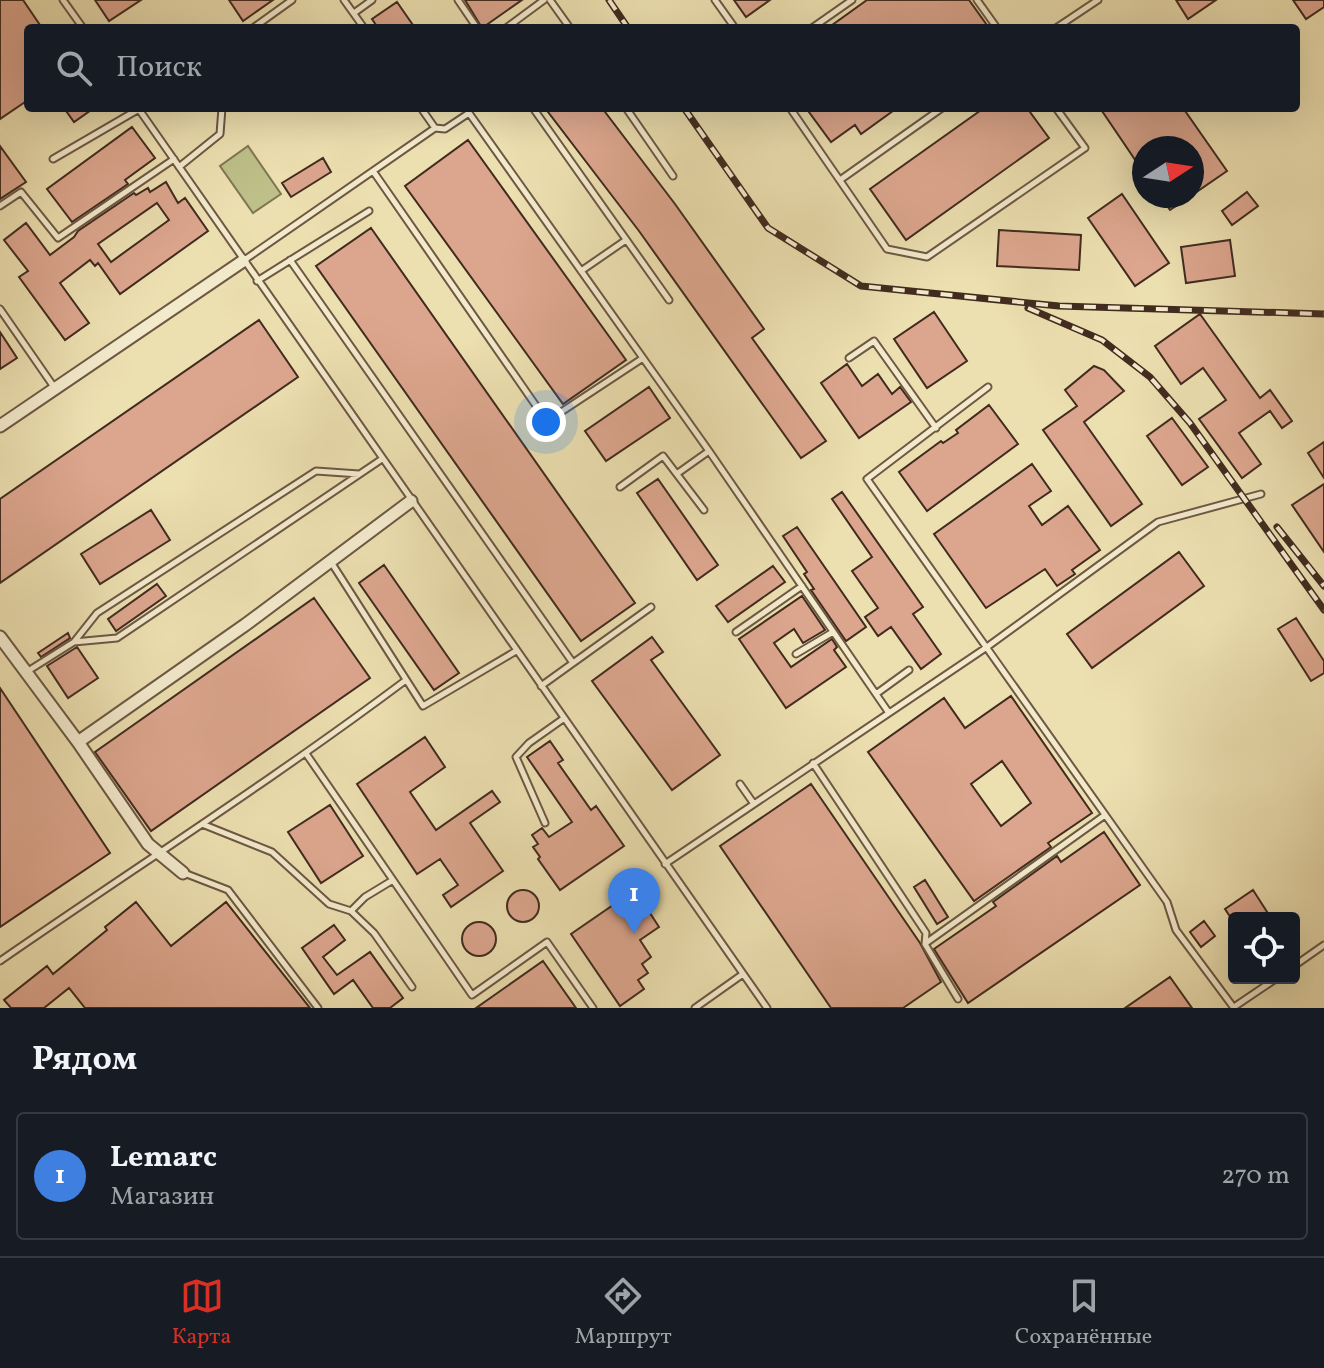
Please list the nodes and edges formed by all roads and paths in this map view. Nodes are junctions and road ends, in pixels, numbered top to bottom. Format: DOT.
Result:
graph roads {
  1 [pos="63,0"];
  2 [pos="292,0"];
  3 [pos="344,0"];
  4 [pos="372,0"];
  5 [pos="458,0"];
  6 [pos="544,0"];
  7 [pos="550,0"];
  8 [pos="715,0"];
  9 [pos="852,0"];
  10 [pos="977,0"];
  11 [pos="1098,0"];
  12 [pos="354,13"];
  13 [pos="80,24"];
  14 [pos="259,24"];
  15 [pos="361,24"];
  16 [pos="474,24"];
  17 [pos="511,24"];
  18 [pos="567,24"];
  19 [pos="732,24"];
  20 [pos="818,24"];
  21 [pos="994,24"];
  22 [pos="1062,24"];
  23 [pos="132,112"];
  24 [pos="142,112"];
  25 [pos="222,112"];
  26 [pos="424,112"];
  27 [pos="536,112"];
  28 [pos="629,112"];
  29 [pos="793,112"];
  30 [pos="936,112"];
  31 [pos="1059,112"];
  32 [pos="435,128"];
  33 [pos="53,159"];
  34 [pos="174,159"];
  35 [pos="179,167"];
  36 [pos="373,171"];
  37 [pos="673,176"];
  38 [pos="840,180"];
  39 [pos="0,206"];
  40 [pos="369,211"];
  41 [pos="626,240"];
  42 [pos="290,260"];
  43 [pos="243,261"];
  44 [pos="581,271"];
  45 [pos="257,281"];
  46 [pos="669,300"];
  47 [pos="0,309"];
  48 [pos="643,358"];
  49 [pos="849,358"];
  50 [pos="988,387"];
  51 [pos="55,388"];
  52 [pos="1,424"];
  53 [pos="936,428"];
  54 [pos="709,451"];
  55 [pos="382,459"];
  56 [pos="678,473"];
  57 [pos="359,474"];
  58 [pos="620,487"];
  59 [pos="1261,494"];
  60 [pos="411,501"];
  61 [pos="704,510"];
  62 [pos="331,561"];
  63 [pos="802,586"];
  64 [pos="651,607"];
  65 [pos="736,632"];
  66 [pos="833,632"];
  67 [pos="0,637"];
  68 [pos="74,642"];
  69 [pos="987,647"];
  70 [pos="516,651"];
  71 [pos="796,654"];
  72 [pos="573,663"];
  73 [pos="909,670"];
  74 [pos="25,673"];
  75 [pos="406,680"];
  76 [pos="541,686"];
  77 [pos="876,694"];
  78 [pos="889,713"];
  79 [pos="563,719"];
  80 [pos="78,742"];
  81 [pos="307,755"];
  82 [pos="814,764"];
  83 [pos="740,784"];
  84 [pos="754,804"];
  85 [pos="1105,815"];
  86 [pos="545,823"];
  87 [pos="201,824"];
  88 [pos="158,852"];
  89 [pos="665,864"];
  90 [pos="183,873"];
  91 [pos="393,880"];
  92 [pos="351,911"];
  93 [pos="925,944"];
  94 [pos="1324,945"];
  95 [pos="0,961"];
  96 [pos="1300,962"];
  97 [pos="743,974"];
  98 [pos="1269,984"];
  99 [pos="412,987"];
  100 [pos="958,999"];
  101 [pos="1236,1007"];
  102 [pos="318,1008"];
  103 [pos="593,1008"];
  104 [pos="695,1008"];
  105 [pos="767,1008"];
  1 -- 13 [label="lane"];
  2 -- 14 [label="lane"];
  3 -- 12 [label="lane"];
  4 -- 12 [label="lane"];
  5 -- 16 [label="lane"];
  6 -- 17 [label="lane"];
  7 -- 18 [label="lane"];
  8 -- 19 [label="lane"];
  9 -- 20 [label="lane"];
  10 -- 21 [label="lane"];
  11 -- 22 [label="lane"];
  12 -- 15 [label="lane"];
  23 -- 33 [label="lane"];
  24 -- 34 [label="lane"];
  25 -- 35 [label="lane"];
  26 -- 32 [label="lane"];
  27 -- 41 [label="lane"];
  28 -- 37 [label="lane"];
  29 -- 38 [label="lane"];
  30 -- 38 [label="lane"];
  31 -- 38 [label="lane"];
  32 -- 36 [label="lane"];
  32 -- 44 [label="lane"];
  34 -- 35 [label="lane"];
  34 -- 39 [label="lane"];
  35 -- 43 [label="lane"];
  36 -- 43 [label="lane"];
  36 -- 48 [label="lane"];
  40 -- 42 [label="lane"];
  41 -- 44 [label="lane"];
  41 -- 46 [label="lane"];
  42 -- 45 [label="lane"];
  42 -- 72 [label="lane"];
  43 -- 45 [label="lane"];
  43 -- 51 [label="street"];
  44 -- 48 [label="lane"];
  45 -- 55 [label="lane"];
  47 -- 51 [label="lane"];
  48 -- 54 [label="lane"];
  49 -- 53 [label="lane"];
  50 -- 53 [label="lane"];
  51 -- 52 [label="street"];
  53 -- 69 [label="lane"];
  54 -- 56 [label="lane"];
  54 -- 63 [label="lane"];
  55 -- 57 [label="lane"];
  55 -- 60 [label="lane"];
  56 -- 58 [label="lane"];
  56 -- 61 [label="lane"];
  57 -- 68 [label="lane"];
  57 -- 68 [label="lane"];
  59 -- 69 [label="lane"];
  60 -- 62 [label="street"];
  60 -- 70 [label="lane"];
  62 -- 75 [label="lane"];
  62 -- 80 [label="street"];
  63 -- 65 [label="lane"];
  63 -- 66 [label="lane"];
  64 -- 72 [label="lane"];
  66 -- 71 [label="lane"];
  66 -- 77 [label="lane"];
  67 -- 74 [label="street"];
  68 -- 74 [label="lane"];
  69 -- 78 [label="lane"];
  69 -- 85 [label="lane"];
  70 -- 75 [label="lane"];
  70 -- 76 [label="lane"];
  72 -- 76 [label="lane"];
  73 -- 77 [label="lane"];
  74 -- 80 [label="street"];
  75 -- 81 [label="lane"];
  76 -- 79 [label="lane"];
  77 -- 78 [label="lane"];
  78 -- 82 [label="lane"];
  79 -- 86 [label="lane"];
  79 -- 89 [label="lane"];
  80 -- 88 [label="street"];
  81 -- 87 [label="lane"];
  81 -- 91 [label="lane"];
  82 -- 84 [label="lane"];
  82 -- 93 [label="lane"];
  83 -- 84 [label="lane"];
  84 -- 89 [label="lane"];
  85 -- 93 [label="lane"];
  85 -- 101 [label="lane"];
  87 -- 88 [label="lane"];
  87 -- 92 [label="lane"];
  88 -- 90 [label="street"];
  88 -- 95 [label="lane"];
  89 -- 97 [label="lane"];
  90 -- 102 [label="lane"];
  91 -- 92 [label="lane"];
  91 -- 103 [label="lane"];
  92 -- 99 [label="lane"];
  93 -- 100 [label="lane"];
  94 -- 96 [label="lane"];
  97 -- 104 [label="lane"];
  97 -- 105 [label="lane"];
  98 -- 101 [label="lane"];
}
